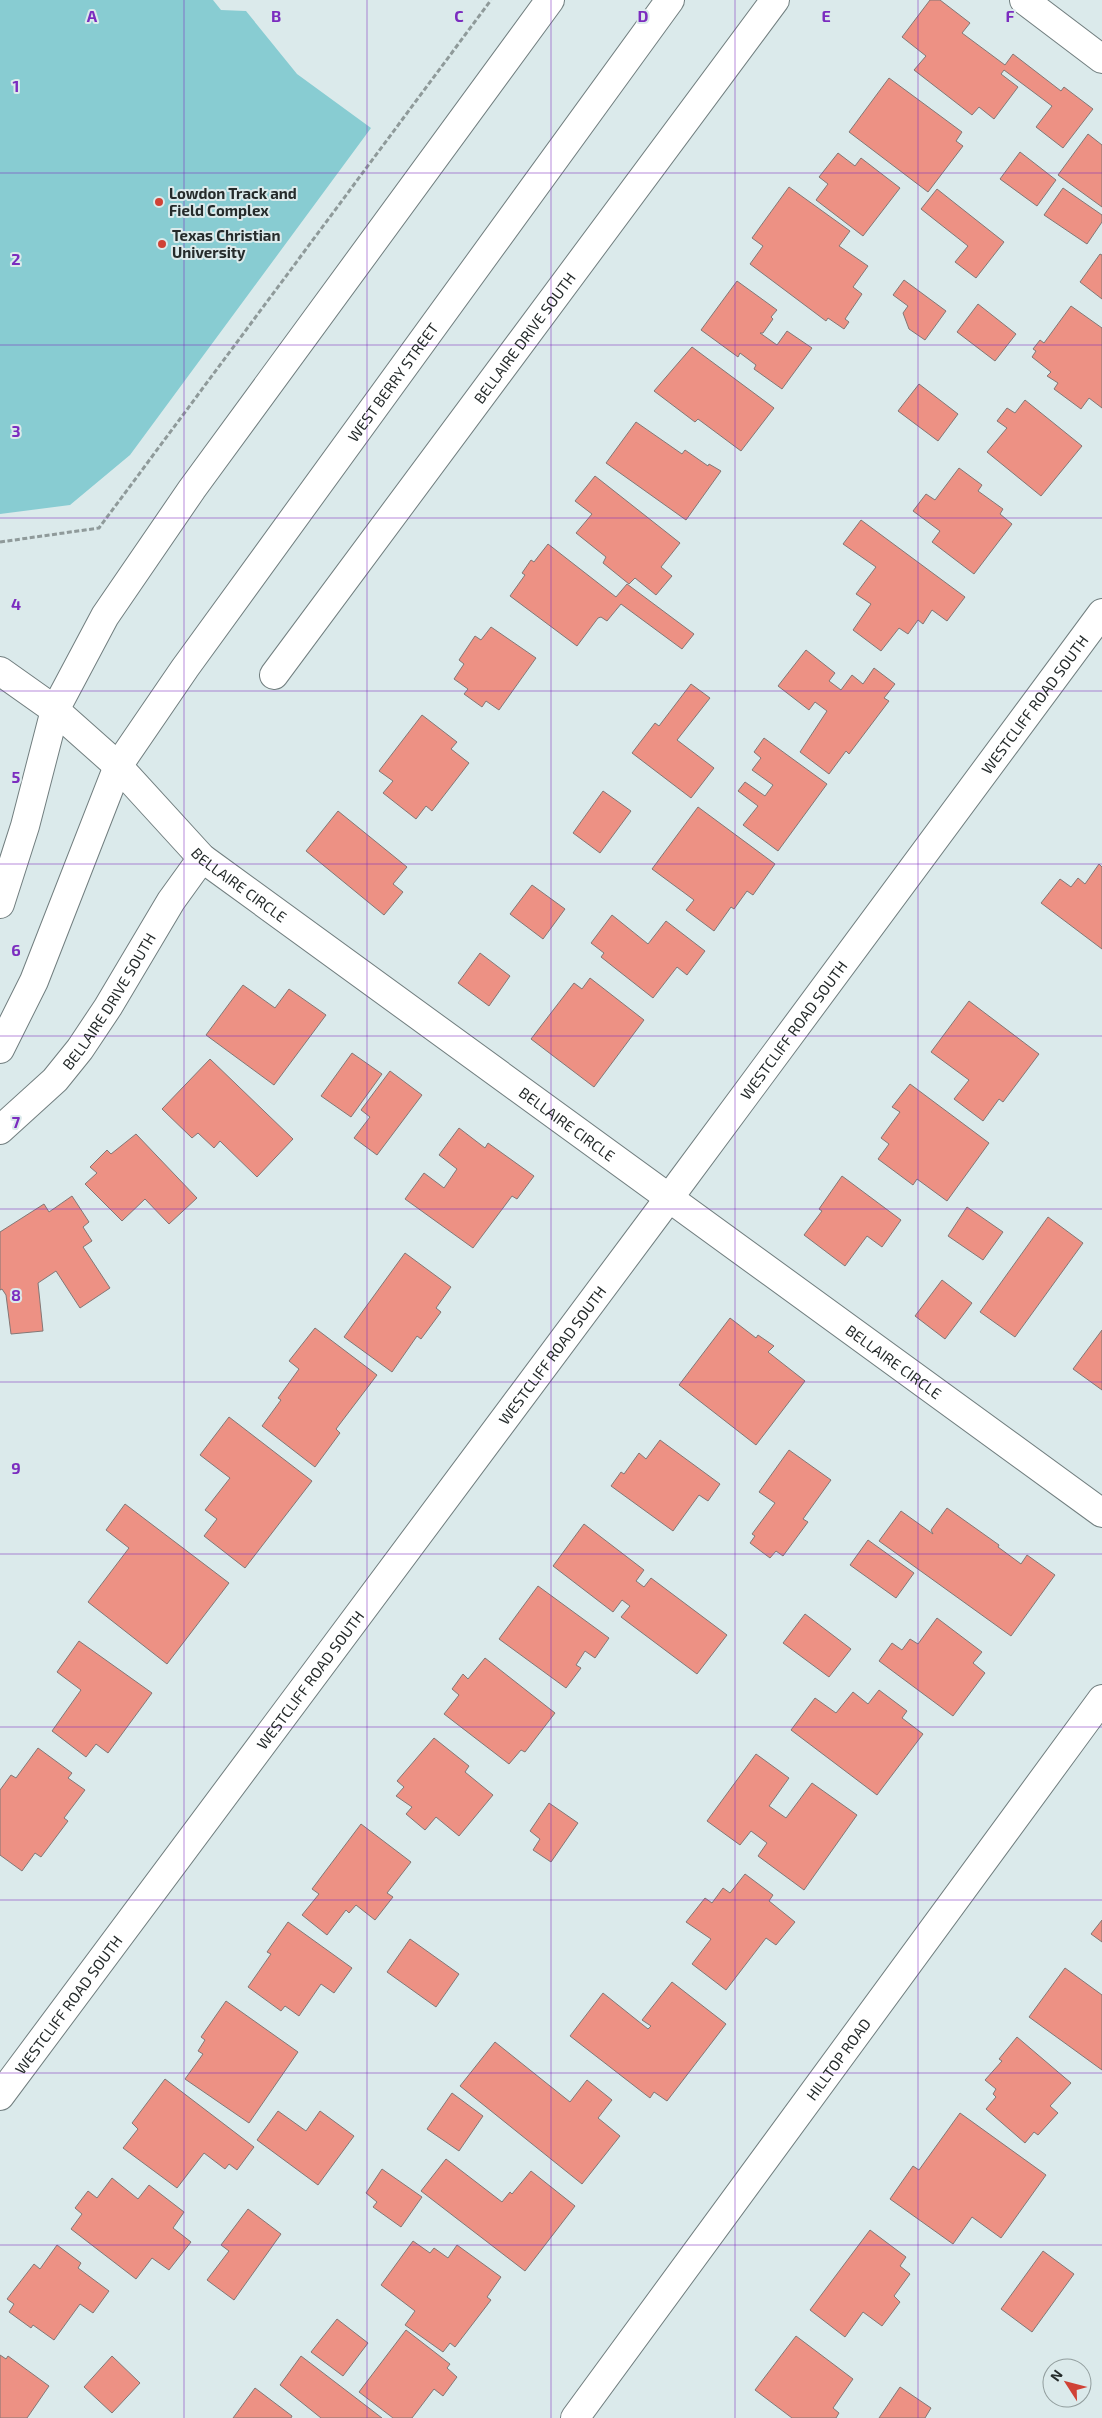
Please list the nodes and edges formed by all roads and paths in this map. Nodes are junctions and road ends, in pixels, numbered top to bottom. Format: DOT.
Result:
graph roads {
  1 [pos="491,0"];
  2 [pos="550,0"];
  3 [pos="670,0"];
  4 [pos="775,0"];
  5 [pos="1024,0"];
  6 [pos="1102,59"];
  7 [pos="0,542"];
  8 [pos="1102,613"];
  9 [pos="0,671"];
  10 [pos="274,675"];
  11 [pos="54,710"];
  12 [pos="118,766"];
  13 [pos="202,858"];
  14 [pos="0,904"];
  15 [pos="0,1049"];
  16 [pos="0,1130"];
  17 [pos="669,1198"];
  18 [pos="1102,1513"];
  19 [pos="1102,1699"];
  20 [pos="0,2096"];
  21 [pos="575,2418"];
  1 -- 7 [label="path"];
  2 -- 11 [label="street"];
  3 -- 12 [label="street, WEST BERRY STREET"];
  4 -- 10 [label="street, BELLAIRE DRIVE SOUTH"];
  5 -- 6 [label="street"];
  8 -- 17 [label="street, WESTCLIFF ROAD SOUTH"];
  9 -- 11 [label="street, BELLAIRE CIRCLE"];
  11 -- 12 [label="street, BELLAIRE CIRCLE"];
  11 -- 14 [label="street"];
  12 -- 13 [label="street, BELLAIRE CIRCLE"];
  12 -- 15 [label="street"];
  13 -- 16 [label="street, BELLAIRE DRIVE SOUTH"];
  13 -- 17 [label="street, BELLAIRE CIRCLE"];
  17 -- 18 [label="street, BELLAIRE CIRCLE"];
  17 -- 20 [label="street, WESTCLIFF ROAD SOUTH"];
  19 -- 21 [label="street, HILLTOP ROAD"];
}
